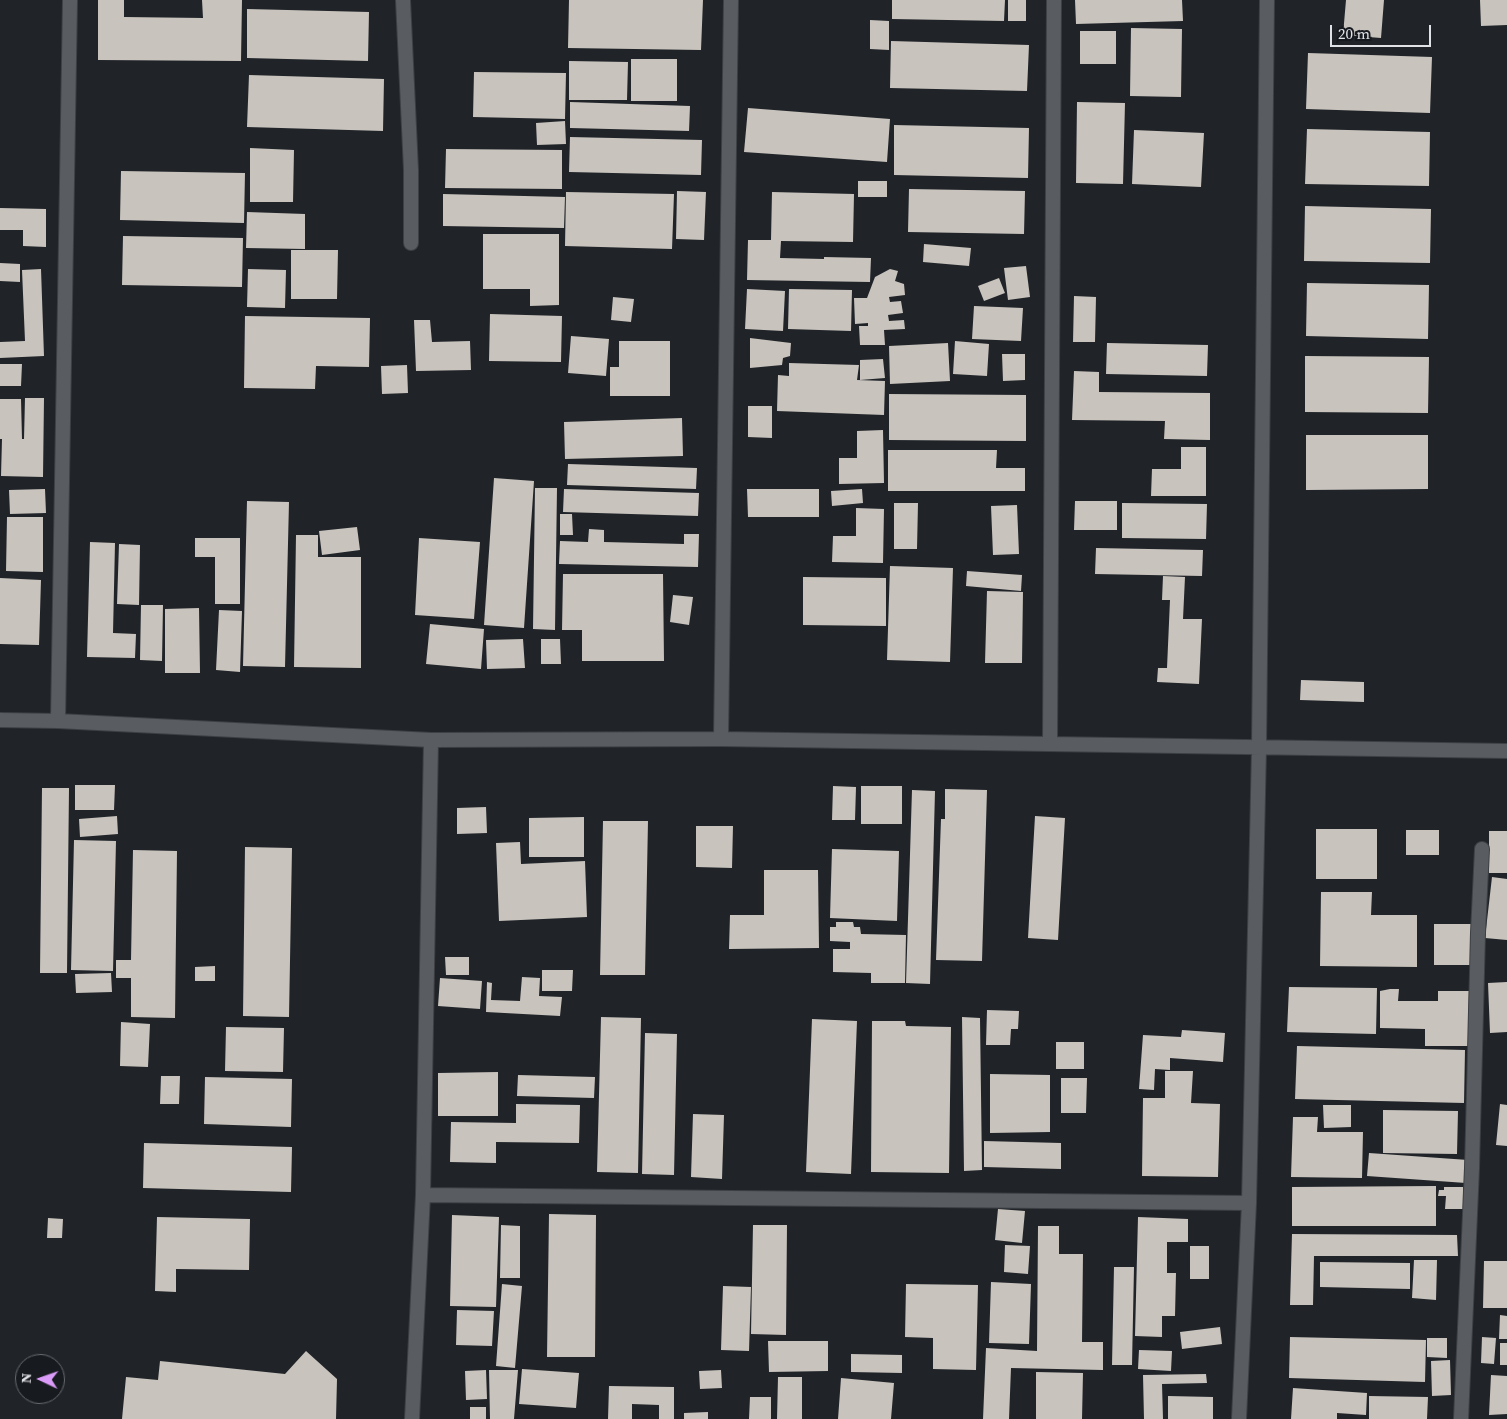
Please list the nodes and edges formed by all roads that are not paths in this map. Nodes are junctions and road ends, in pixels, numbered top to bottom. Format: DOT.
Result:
graph roads {
  1 [pos="70,0"];
  2 [pos="403,0"];
  3 [pos="732,0"];
  4 [pos="1054,0"];
  5 [pos="1267,0"];
  6 [pos="412,243"];
  7 [pos="0,720"];
  8 [pos="58,721"];
  9 [pos="721,738"];
  10 [pos="431,740"];
  11 [pos="1050,743"];
  12 [pos="1259,748"];
  13 [pos="1507,752"];
  14 [pos="1482,848"];
  15 [pos="423,1194"];
  16 [pos="1249,1203"];
  17 [pos="412,1419"];
  18 [pos="1240,1419"];
  19 [pos="1462,1419"];
  1 -- 8 [label="street"];
  2 -- 6 [label="street"];
  3 -- 9 [label="street"];
  4 -- 11 [label="street"];
  5 -- 12 [label="street"];
  7 -- 8 [label="street"];
  8 -- 10 [label="street"];
  9 -- 10 [label="street"];
  9 -- 11 [label="street"];
  10 -- 15 [label="street"];
  11 -- 12 [label="street"];
  12 -- 13 [label="street"];
  12 -- 16 [label="street"];
  14 -- 19 [label="street"];
  15 -- 16 [label="street"];
  15 -- 17 [label="street"];
  16 -- 18 [label="street"];
}
